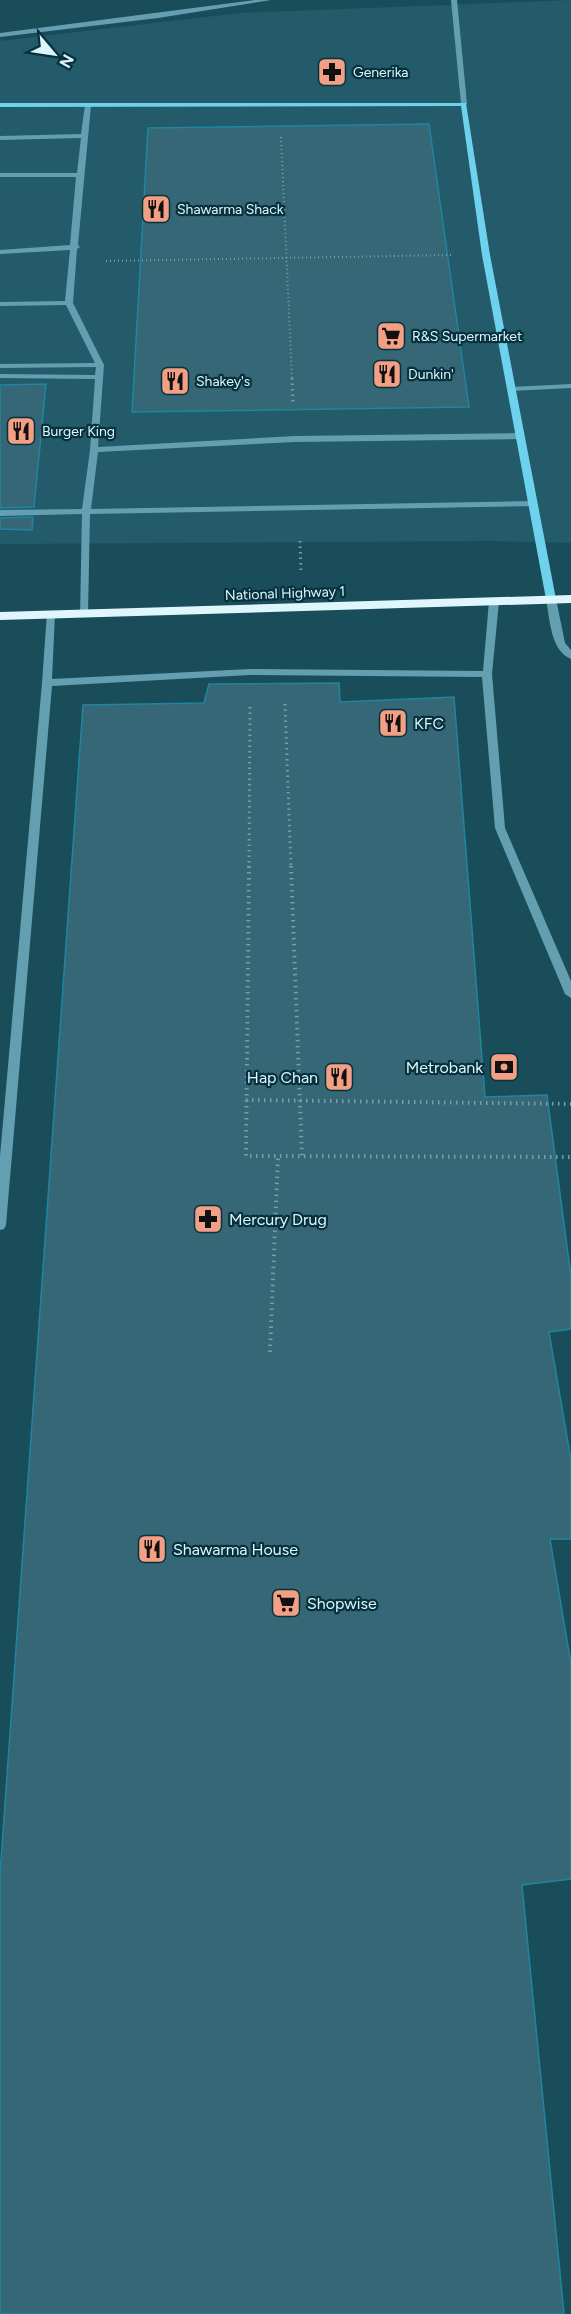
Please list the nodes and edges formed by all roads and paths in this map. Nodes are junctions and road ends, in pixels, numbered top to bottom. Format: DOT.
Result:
graph roads {
  1 [pos="268,0"];
  2 [pos="454,0"];
  3 [pos="0,35"];
  4 [pos="279,104"];
  5 [pos="464,104"];
  6 [pos="0,105"];
  7 [pos="88,105"];
  8 [pos="83,136"];
  9 [pos="0,138"];
  10 [pos="80,175"];
  11 [pos="0,176"];
  12 [pos="76,247"];
  13 [pos="0,252"];
  14 [pos="486,255"];
  15 [pos="286,257"];
  16 [pos="74,263"];
  17 [pos="0,303"];
  18 [pos="69,303"];
  19 [pos="100,365"];
  20 [pos="0,366"];
  21 [pos="0,376"];
  22 [pos="99,377"];
  23 [pos="571,386"];
  24 [pos="511,389"];
  25 [pos="520,436"];
  26 [pos="295,439"];
  27 [pos="94,450"];
  28 [pos="532,504"];
  29 [pos="299,508"];
  30 [pos="0,513"];
  31 [pos="86,513"];
  32 [pos="571,599"];
  33 [pos="550,600"];
  34 [pos="494,601"];
  35 [pos="302,607"];
  36 [pos="50,614"];
  37 [pos="84,614"];
  38 [pos="0,616"];
  39 [pos="571,656"];
  40 [pos="250,672"];
  41 [pos="284,672"];
  42 [pos="487,674"];
  43 [pos="47,683"];
  44 [pos="571,994"];
  45 [pos="246,1100"];
  46 [pos="300,1100"];
  47 [pos="571,1104"];
  48 [pos="278,1156"];
  49 [pos="302,1156"];
  50 [pos="571,1157"];
  51 [pos="0,1224"];
  52 [pos="270,1352"];
  1 -- 3 [label="street"];
  2 -- 5 [label="street"];
  4 -- 5 [label="main road"];
  4 -- 7 [label="main road"];
  4 -- 15 [label="path"];
  5 -- 14 [label="main road"];
  6 -- 7 [label="main road"];
  7 -- 8 [label="street"];
  8 -- 9 [label="street"];
  8 -- 10 [label="street"];
  10 -- 11 [label="street"];
  10 -- 12 [label="street"];
  12 -- 13 [label="street"];
  12 -- 16 [label="street"];
  14 -- 15 [label="path"];
  14 -- 24 [label="main road"];
  15 -- 16 [label="path"];
  15 -- 26 [label="path"];
  16 -- 18 [label="street"];
  17 -- 18 [label="street"];
  18 -- 19 [label="street"];
  19 -- 20 [label="street"];
  19 -- 22 [label="street"];
  21 -- 22 [label="street"];
  22 -- 27 [label="street"];
  23 -- 24 [label="street"];
  24 -- 25 [label="main road"];
  25 -- 26 [label="street"];
  25 -- 28 [label="main road"];
  26 -- 27 [label="street"];
  27 -- 31 [label="street"];
  28 -- 29 [label="street"];
  28 -- 33 [label="main road"];
  29 -- 31 [label="street"];
  29 -- 35 [label="path"];
  30 -- 31 [label="street"];
  31 -- 37 [label="street"];
  32 -- 33 [label="highway, National Highway 1"];
  33 -- 34 [label="highway, National Highway 1"];
  33 -- 39 [label="street"];
  34 -- 35 [label="highway, National Highway 1"];
  34 -- 42 [label="street"];
  35 -- 37 [label="highway, National Highway 1"];
  36 -- 37 [label="highway, National Highway 1"];
  36 -- 38 [label="highway, National Highway 1"];
  36 -- 43 [label="street"];
  40 -- 41 [label="street"];
  40 -- 43 [label="street"];
  40 -- 45 [label="path"];
  41 -- 42 [label="street"];
  41 -- 46 [label="path"];
  42 -- 44 [label="street"];
  43 -- 51 [label="street"];
  45 -- 46 [label="path"];
  45 -- 48 [label="path"];
  46 -- 47 [label="path"];
  46 -- 49 [label="path"];
  48 -- 49 [label="path"];
  48 -- 52 [label="path"];
  49 -- 50 [label="path"];
}
